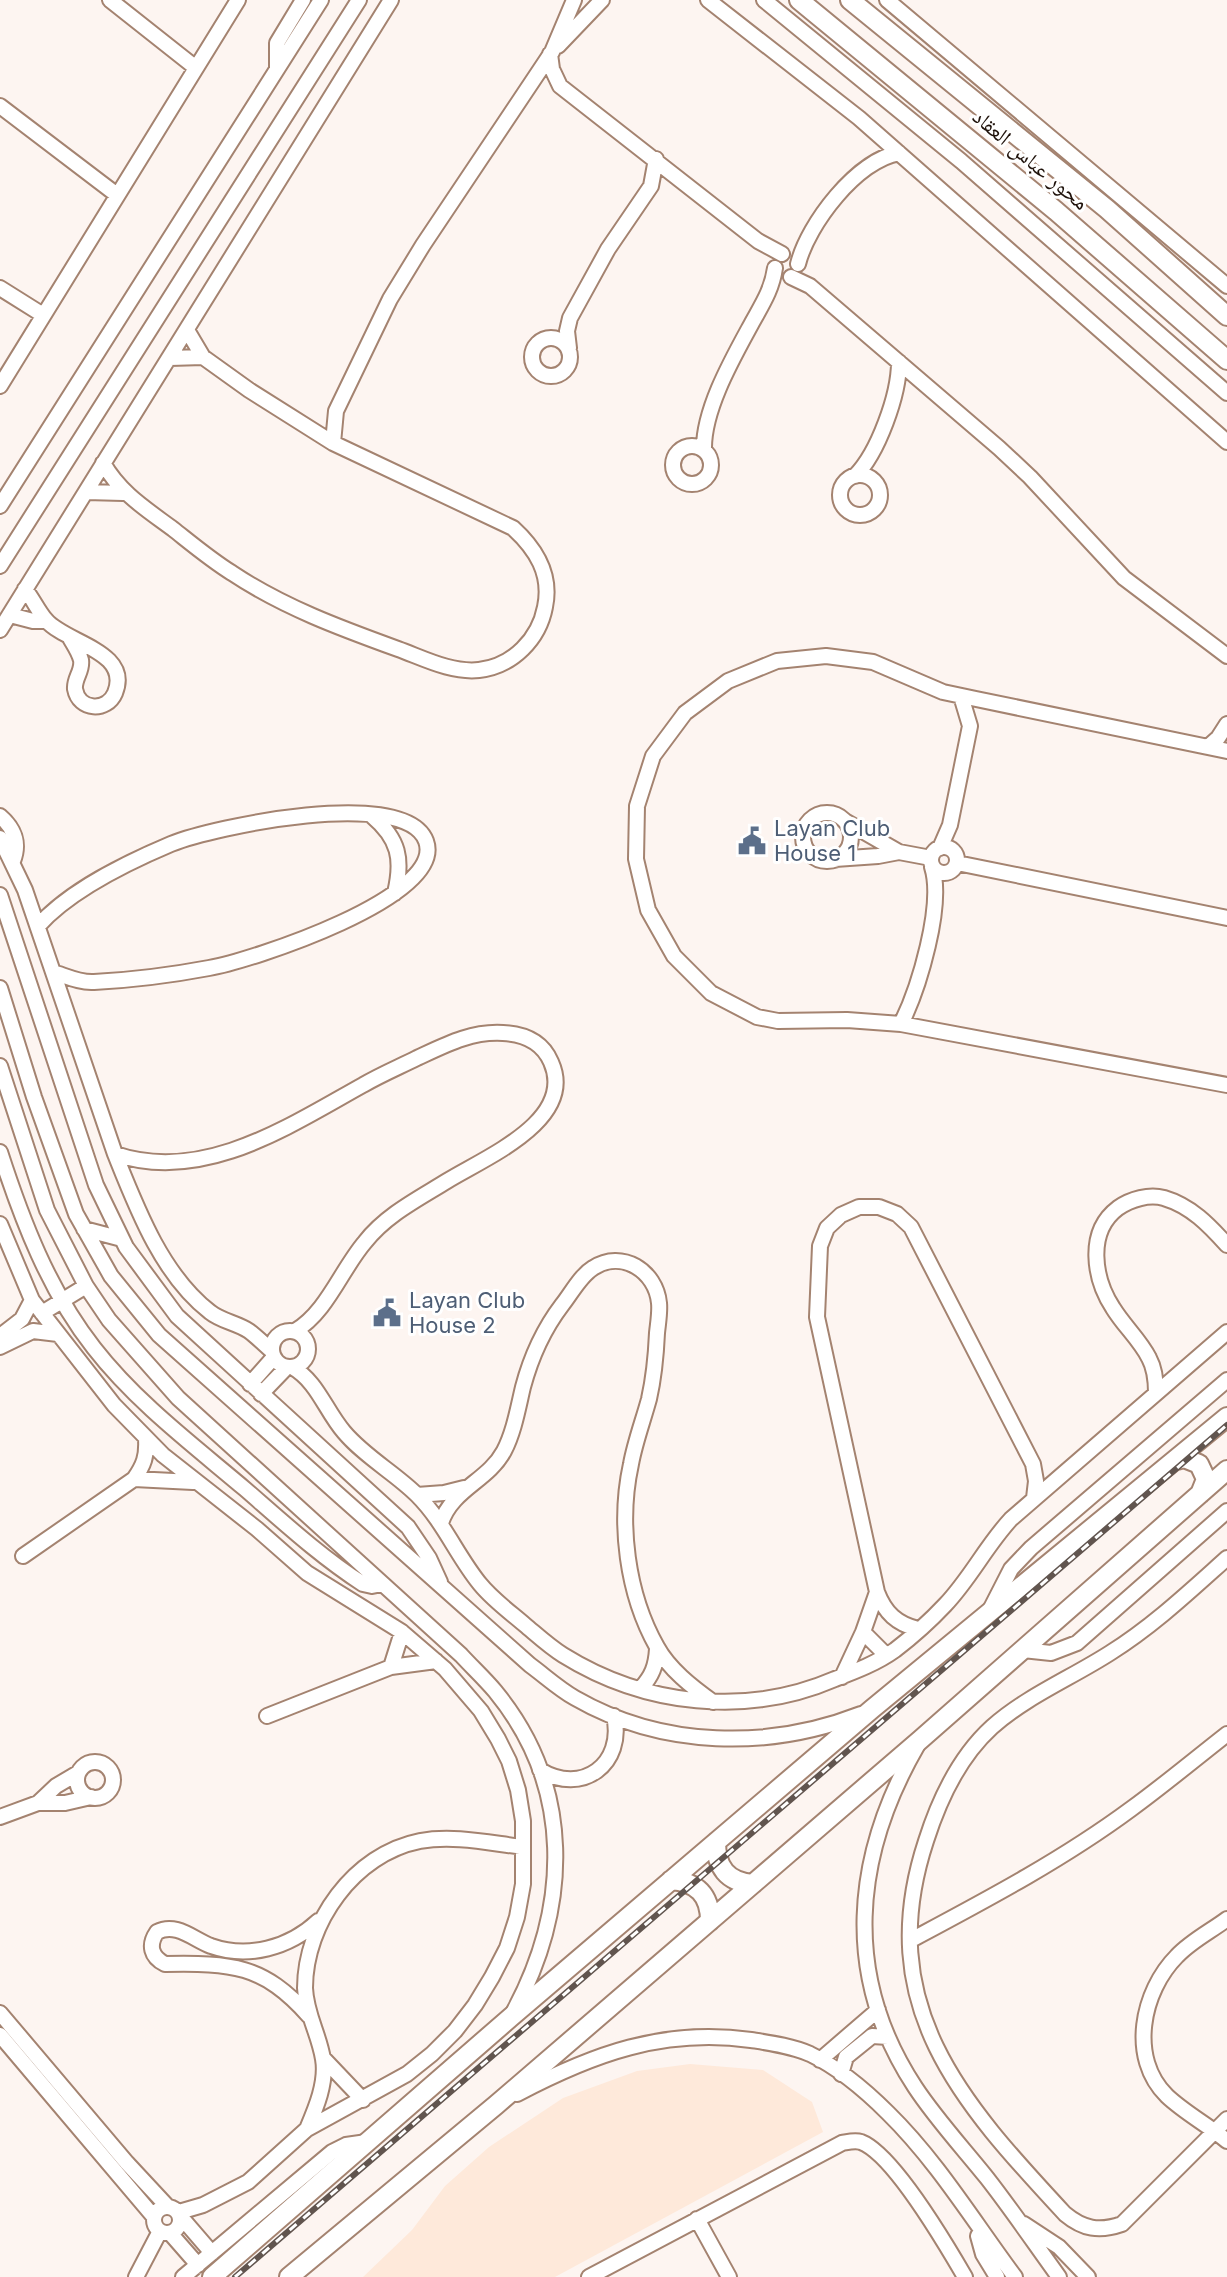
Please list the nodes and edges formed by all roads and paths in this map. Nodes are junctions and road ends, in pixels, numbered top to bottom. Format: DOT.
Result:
graph roads {
  1 [pos="110,0"];
  2 [pos="238,0"];
  3 [pos="321,0"];
  4 [pos="359,0"];
  5 [pos="391,0"];
  6 [pos="574,0"];
  7 [pos="602,0"];
  8 [pos="708,0"];
  9 [pos="764,0"];
  10 [pos="799,0"];
  11 [pos="850,0"];
  12 [pos="887,0"];
  13 [pos="298,2"];
  14 [pos="551,53"];
  15 [pos="196,68"];
  16 [pos="277,69"];
  17 [pos="529,86"];
  18 [pos="560,86"];
  19 [pos="0,106"];
  20 [pos="875,132"];
  21 [pos="899,153"];
  22 [pos="656,159"];
  23 [pos="864,168"];
  24 [pos="677,176"];
  25 [pos="651,186"];
  26 [pos="117,195"];
  27 [pos="809,235"];
  28 [pos="779,261"];
  29 [pos="794,271"];
  30 [pos="1227,286"];
  31 [pos="0,288"];
  32 [pos="770,291"];
  33 [pos="43,315"];
  34 [pos="1227,316"];
  35 [pos="570,318"];
  36 [pos="187,330"];
  37 [pos="546,338"];
  38 [pos="569,348"];
  39 [pos="203,357"];
  40 [pos="170,358"];
  41 [pos="1227,360"];
  42 [pos="899,362"];
  43 [pos="920,380"];
  44 [pos="0,386"];
  45 [pos="895,391"];
  46 [pos="1227,393"];
  47 [pos="336,411"];
  48 [pos="707,425"];
  49 [pos="309,429"];
  50 [pos="1227,442"];
  51 [pos="333,443"];
  52 [pos="687,447"];
  53 [pos="704,450"];
  54 [pos="873,451"];
  55 [pos="103,463"];
  56 [pos="855,476"];
  57 [pos="876,482"];
  58 [pos="86,492"];
  59 [pos="123,493"];
  60 [pos="0,506"];
  61 [pos="0,566"];
  62 [pos="25,589"];
  63 [pos="10,615"];
  64 [pos="46,621"];
  65 [pos="0,630"];
  66 [pos="70,638"];
  67 [pos="1227,656"];
  68 [pos="961,696"];
  69 [pos="990,702"];
  70 [pos="1227,724"];
  71 [pos="970,726"];
  72 [pos="1208,747"];
  73 [pos="1227,751"];
  74 [pos="368,813"];
  75 [pos="0,816"];
  76 [pos="845,821"];
  77 [pos="950,825"];
  78 [pos="0,838"];
  79 [pos="899,852"];
  80 [pos="934,857"];
  81 [pos="834,859"];
  82 [pos="13,861"];
  83 [pos="955,862"];
  84 [pos="25,890"];
  85 [pos="395,893"];
  86 [pos="937,893"];
  87 [pos="0,895"];
  88 [pos="65,899"];
  89 [pos="1227,918"];
  90 [pos="38,926"];
  91 [pos="53,972"];
  92 [pos="91,983"];
  93 [pos="0,988"];
  94 [pos="917,991"];
  95 [pos="65,1006"];
  96 [pos="4,1019"];
  97 [pos="901,1024"];
  98 [pos="925,1028"];
  99 [pos="22,1054"];
  100 [pos="0,1059"];
  101 [pos="0,1066"];
  102 [pos="1227,1085"];
  103 [pos="0,1152"];
  104 [pos="115,1154"];
  105 [pos="158,1162"];
  106 [pos="127,1184"];
  107 [pos="0,1224"];
  108 [pos="84,1229"];
  109 [pos="122,1239"];
  110 [pos="1227,1245"];
  111 [pos="86,1286"];
  112 [pos="32,1300"];
  113 [pos="66,1306"];
  114 [pos="314,1316"];
  115 [pos="50,1324"];
  116 [pos="247,1330"];
  117 [pos="289,1332"];
  118 [pos="1227,1332"];
  119 [pos="8,1335"];
  120 [pos="0,1347"];
  121 [pos="307,1350"];
  122 [pos="273,1354"];
  123 [pos="1149,1356"];
  124 [pos="290,1367"];
  125 [pos="1180,1373"];
  126 [pos="1227,1380"];
  127 [pos="314,1385"];
  128 [pos="255,1389"];
  129 [pos="1156,1393"];
  130 [pos="1227,1420"];
  131 [pos="146,1439"];
  132 [pos="1029,1456"];
  133 [pos="1177,1460"];
  134 [pos="1227,1470"];
  135 [pos="1064,1473"];
  136 [pos="134,1479"];
  137 [pos="197,1483"];
  138 [pos="468,1486"];
  139 [pos="1200,1494"];
  140 [pos="417,1495"];
  141 [pos="1034,1498"];
  142 [pos="1227,1511"];
  143 [pos="441,1523"];
  144 [pos="23,1556"];
  145 [pos="1227,1558"];
  146 [pos="382,1584"];
  147 [pos="442,1587"];
  148 [pos="877,1592"];
  149 [pos="990,1610"];
  150 [pos="888,1613"];
  151 [pos="866,1625"];
  152 [pos="918,1629"];
  153 [pos="402,1632"];
  154 [pos="657,1649"];
  155 [pos="1023,1650"];
  156 [pos="886,1655"];
  157 [pos="436,1661"];
  158 [pos="391,1667"];
  159 [pos="842,1677"];
  160 [pos="691,1685"];
  161 [pos="641,1688"];
  162 [pos="683,1700"];
  163 [pos="713,1702"];
  164 [pos="872,1709"];
  165 [pos="267,1716"];
  166 [pos="614,1716"];
  167 [pos="1227,1734"];
  168 [pos="920,1740"];
  169 [pos="540,1770"];
  170 [pos="78,1773"];
  171 [pos="91,1797"];
  172 [pos="38,1803"];
  173 [pos="0,1817"];
  174 [pos="716,1842"];
  175 [pos="523,1847"];
  176 [pos="671,1880"];
  177 [pos="753,1884"];
  178 [pos="323,1916"];
  179 [pos="1227,1919"];
  180 [pos="710,1921"];
  181 [pos="911,1940"];
  182 [pos="878,2010"];
  183 [pos="0,2013"];
  184 [pos="309,2017"];
  185 [pos="511,2017"];
  186 [pos="0,2035"];
  187 [pos="888,2037"];
  188 [pos="324,2059"];
  189 [pos="820,2060"];
  190 [pos="841,2074"];
  191 [pos="363,2100"];
  192 [pos="496,2105"];
  193 [pos="1227,2119"];
  194 [pos="307,2129"];
  195 [pos="1215,2130"];
  196 [pos="1227,2141"];
  197 [pos="368,2142"];
  198 [pos="176,2212"];
  199 [pos="697,2219"];
  200 [pos="1019,2222"];
  201 [pos="161,2227"];
  202 [pos="981,2231"];
  203 [pos="212,2253"];
  204 [pos="205,2271"];
  205 [pos="136,2277"];
  206 [pos="183,2277"];
  207 [pos="289,2277"];
  208 [pos="589,2277"];
  209 [pos="729,2277"];
  210 [pos="965,2277"];
  211 [pos="997,2277"];
  212 [pos="1015,2277"];
  213 [pos="1059,2277"];
  214 [pos="1088,2277"];
  1 -- 15 [label="street"];
  2 -- 15 [label="street"];
  3 -- 16 [label="street"];
  4 -- 61 [label="street"];
  5 -- 36 [label="street"];
  6 -- 14 [label="street"];
  7 -- 14 [label="street"];
  8 -- 20 [label="street"];
  9 -- 46 [label="street"];
  10 -- 41 [label="main road, محور عباس العقاد"];
  11 -- 34 [label="main road, محور عباس العقاد"];
  12 -- 30 [label="street"];
  13 -- 16 [label="street"];
  14 -- 17 [label="street"];
  14 -- 18 [label="street"];
  15 -- 26 [label="street"];
  16 -- 60 [label="street"];
  17 -- 18 [label="street"];
  17 -- 47 [label="street"];
  18 -- 22 [label="street"];
  19 -- 26 [label="street"];
  20 -- 21 [label="street"];
  20 -- 23 [label="street"];
  21 -- 23 [label="street"];
  21 -- 50 [label="street"];
  22 -- 24 [label="street"];
  22 -- 25 [label="street"];
  23 -- 27 [label="street"];
  24 -- 25 [label="street"];
  24 -- 28 [label="street"];
  25 -- 35 [label="street"];
  26 -- 33 [label="street"];
  27 -- 28 [label="street"];
  27 -- 29 [label="street"];
  28 -- 29 [label="street"];
  28 -- 29 [label="street"];
  28 -- 32 [label="street"];
  29 -- 32 [label="street"];
  29 -- 42 [label="street"];
  31 -- 33 [label="street"];
  32 -- 48 [label="street"];
  33 -- 44 [label="street"];
  35 -- 37 [label="street"];
  35 -- 38 [label="street"];
  36 -- 39 [label="street"];
  36 -- 40 [label="street"];
  37 -- 38 [label="street"];
  37 -- 38 [label="street"];
  39 -- 40 [label="street"];
  39 -- 49 [label="street"];
  40 -- 55 [label="street"];
  42 -- 43 [label="street"];
  42 -- 45 [label="street"];
  43 -- 45 [label="street"];
  43 -- 67 [label="street"];
  45 -- 54 [label="street"];
  47 -- 49 [label="street"];
  47 -- 51 [label="street"];
  48 -- 52 [label="street"];
  48 -- 53 [label="street"];
  49 -- 51 [label="street"];
  51 -- 59 [label="street"];
  52 -- 53 [label="street"];
  52 -- 53 [label="street"];
  54 -- 56 [label="street"];
  54 -- 57 [label="street"];
  55 -- 58 [label="street"];
  55 -- 59 [label="street"];
  56 -- 57 [label="street"];
  56 -- 57 [label="street"];
  58 -- 59 [label="street"];
  58 -- 62 [label="street"];
  62 -- 63 [label="street"];
  62 -- 64 [label="street"];
  63 -- 64 [label="street"];
  63 -- 65 [label="street"];
  64 -- 66 [label="street"];
  66 -- 66 [label="street"];
  68 -- 69 [label="street"];
  68 -- 71 [label="street"];
  68 -- 97 [label="street"];
  69 -- 71 [label="street"];
  69 -- 72 [label="street"];
  70 -- 72 [label="street"];
  71 -- 77 [label="street"];
  72 -- 73 [label="street"];
  74 -- 85 [label="street"];
  74 -- 85 [label="street"];
  74 -- 88 [label="street"];
  75 -- 82 [label="street"];
  76 -- 79 [label="street"];
  76 -- 81 [label="street"];
  76 -- 81 [label="street"];
  77 -- 80 [label="street"];
  77 -- 83 [label="street"];
  78 -- 82 [label="street"];
  79 -- 80 [label="street"];
  79 -- 81 [label="street"];
  80 -- 83 [label="street"];
  80 -- 83 [label="street"];
  80 -- 86 [label="street"];
  82 -- 84 [label="street"];
  83 -- 86 [label="street"];
  83 -- 89 [label="street"];
  84 -- 88 [label="street"];
  84 -- 90 [label="street"];
  85 -- 92 [label="street"];
  86 -- 94 [label="street"];
  87 -- 109 [label="street"];
  88 -- 90 [label="street"];
  90 -- 91 [label="street"];
  91 -- 92 [label="street"];
  91 -- 95 [label="street"];
  92 -- 95 [label="street"];
  93 -- 96 [label="street"];
  94 -- 97 [label="street"];
  94 -- 98 [label="street"];
  95 -- 104 [label="street"];
  96 -- 99 [label="street"];
  97 -- 98 [label="street"];
  98 -- 102 [label="street"];
  99 -- 100 [label="street"];
  99 -- 108 [label="street"];
  101 -- 111 [label="street"];
  103 -- 113 [label="street"];
  104 -- 105 [label="street"];
  104 -- 106 [label="street"];
  105 -- 106 [label="street"];
  105 -- 114 [label="street"];
  106 -- 116 [label="street"];
  107 -- 112 [label="street"];
  108 -- 109 [label="street"];
  108 -- 147 [label="street"];
  109 -- 128 [label="street"];
  110 -- 123 [label="street"];
  111 -- 113 [label="street"];
  111 -- 146 [label="street"];
  112 -- 115 [label="street"];
  112 -- 119 [label="street"];
  113 -- 115 [label="street"];
  113 -- 146 [label="street"];
  114 -- 117 [label="street"];
  114 -- 121 [label="street"];
  115 -- 119 [label="street"];
  115 -- 131 [label="street"];
  116 -- 117 [label="street"];
  116 -- 122 [label="street"];
  117 -- 121 [label="street"];
  117 -- 122 [label="street"];
  118 -- 125 [label="street"];
  119 -- 120 [label="street"];
  121 -- 124 [label="street"];
  121 -- 127 [label="street"];
  122 -- 124 [label="street"];
  122 -- 128 [label="street"];
  123 -- 125 [label="street"];
  123 -- 129 [label="street"];
  124 -- 127 [label="street"];
  124 -- 128 [label="street"];
  125 -- 129 [label="street"];
  126 -- 149 [label="street"];
  127 -- 140 [label="street"];
  128 -- 147 [label="street"];
  129 -- 135 [label="street"];
  130 -- 133 [label="main road"];
  131 -- 136 [label="street"];
  131 -- 137 [label="street"];
  132 -- 135 [label="street"];
  132 -- 141 [label="street"];
  132 -- 148 [label="street"];
  133 -- 139 [label="main road"];
  133 -- 149 [label="main road"];
  134 -- 139 [label="main road"];
  135 -- 141 [label="street"];
  136 -- 137 [label="street"];
  136 -- 144 [label="street"];
  137 -- 153 [label="street"];
  138 -- 140 [label="street"];
  138 -- 143 [label="street"];
  138 -- 154 [label="street"];
  139 -- 155 [label="main road"];
  140 -- 143 [label="street"];
  141 -- 152 [label="street"];
  142 -- 155 [label="street"];
  143 -- 161 [label="street"];
  145 -- 181 [label="street"];
  146 -- 169 [label="street"];
  147 -- 166 [label="street"];
  148 -- 150 [label="street"];
  148 -- 151 [label="street"];
  149 -- 164 [label="main road"];
  150 -- 151 [label="street"];
  150 -- 152 [label="street"];
  151 -- 156 [label="street"];
  151 -- 159 [label="street"];
  152 -- 156 [label="street"];
  153 -- 157 [label="street"];
  153 -- 158 [label="street"];
  154 -- 160 [label="street"];
  154 -- 161 [label="street"];
  155 -- 168 [label="main road"];
  156 -- 159 [label="street"];
  157 -- 158 [label="street"];
  157 -- 175 [label="street"];
  158 -- 165 [label="street"];
  159 -- 163 [label="street"];
  160 -- 162 [label="street"];
  160 -- 163 [label="street"];
  161 -- 162 [label="street"];
  162 -- 163 [label="street"];
  164 -- 166 [label="street"];
  164 -- 174 [label="main road"];
  166 -- 169 [label="street"];
  167 -- 181 [label="street"];
  168 -- 177 [label="main road"];
  168 -- 182 [label="street"];
  169 -- 185 [label="street"];
  170 -- 171 [label="street"];
  170 -- 171 [label="street"];
  170 -- 172 [label="street"];
  171 -- 172 [label="street"];
  172 -- 173 [label="street"];
  174 -- 176 [label="main road"];
  174 -- 177 [label="main road"];
  175 -- 178 [label="street"];
  175 -- 191 [label="street"];
  176 -- 180 [label="main road"];
  176 -- 185 [label="main road"];
  177 -- 180 [label="main road"];
  178 -- 184 [label="street"];
  178 -- 184 [label="street"];
  179 -- 195 [label="street"];
  180 -- 192 [label="main road"];
  181 -- 195 [label="street"];
  182 -- 187 [label="street"];
  182 -- 189 [label="street"];
  183 -- 198 [label="street"];
  184 -- 188 [label="street"];
  185 -- 197 [label="main road"];
  186 -- 201 [label="street"];
  187 -- 190 [label="street"];
  187 -- 200 [label="street"];
  188 -- 191 [label="street"];
  188 -- 194 [label="street"];
  189 -- 190 [label="street"];
  189 -- 192 [label="street"];
  190 -- 202 [label="street"];
  191 -- 194 [label="street"];
  192 -- 207 [label="main road"];
  193 -- 195 [label="street"];
  194 -- 198 [label="street"];
  195 -- 196 [label="street"];
  197 -- 203 [label="street"];
  197 -- 204 [label="main road"];
  198 -- 201 [label="street"];
  198 -- 201 [label="street"];
  198 -- 203 [label="street"];
  199 -- 208 [label="street"];
  199 -- 209 [label="street"];
  199 -- 210 [label="street"];
  200 -- 213 [label="street"];
  200 -- 214 [label="street"];
  201 -- 204 [label="street"];
  201 -- 205 [label="street"];
  202 -- 211 [label="street"];
  202 -- 212 [label="street"];
  203 -- 204 [label="street"];
  204 -- 206 [label="street"];
}
